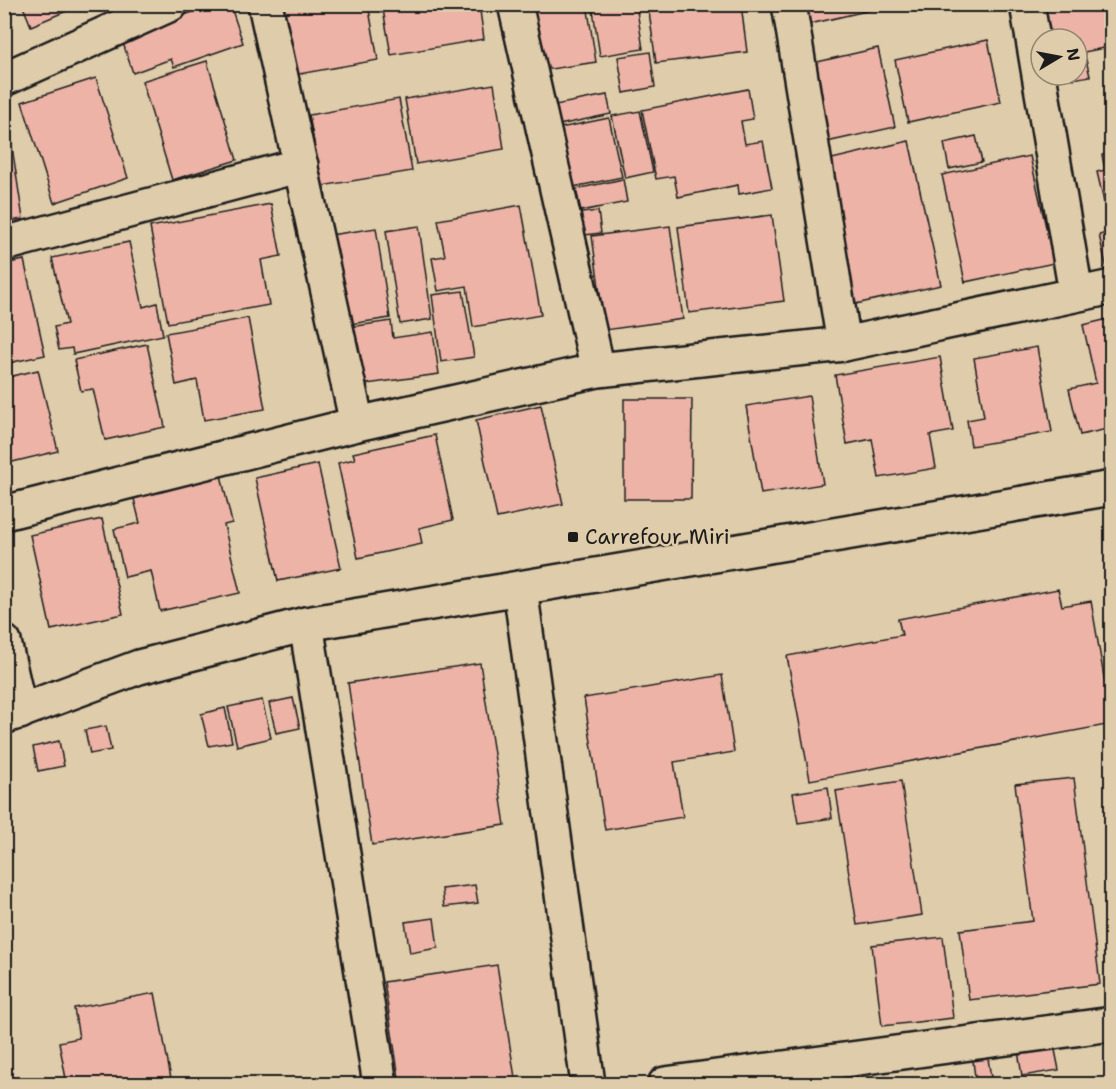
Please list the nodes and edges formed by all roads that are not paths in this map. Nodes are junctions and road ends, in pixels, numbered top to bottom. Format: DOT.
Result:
graph roads {
  1 [pos="171,4"];
  2 [pos="265,4"];
  3 [pos="515,4"];
  4 [pos="789,4"];
  5 [pos="1027,4"];
  6 [pos="4,79"];
  7 [pos="301,165"];
  8 [pos="4,244"];
  9 [pos="1112,286"];
  10 [pos="1076,293"];
  11 [pos="844,344"];
  12 [pos="598,370"];
  13 [pos="357,424"];
  14 [pos="1112,488"];
  15 [pos="4,513"];
  16 [pos="520,588"];
  17 [pos="306,624"];
  18 [pos="4,642"];
  19 [pos="12,715"];
  20 [pos="1112,1024"];
  21 [pos="380,1084"];
  22 [pos="588,1084"];
  23 [pos="665,1084"];
  1 -- 6 [label="street"];
  2 -- 7 [label="street"];
  3 -- 12 [label="street"];
  4 -- 11 [label="street"];
  5 -- 10 [label="street"];
  7 -- 8 [label="street"];
  7 -- 13 [label="street"];
  9 -- 10 [label="street"];
  10 -- 11 [label="street"];
  11 -- 12 [label="street"];
  12 -- 13 [label="street"];
  13 -- 15 [label="street"];
  14 -- 16 [label="street"];
  16 -- 17 [label="street"];
  16 -- 22 [label="street"];
  17 -- 19 [label="street"];
  17 -- 21 [label="street"];
  18 -- 19 [label="street"];
  20 -- 23 [label="street"];
}
